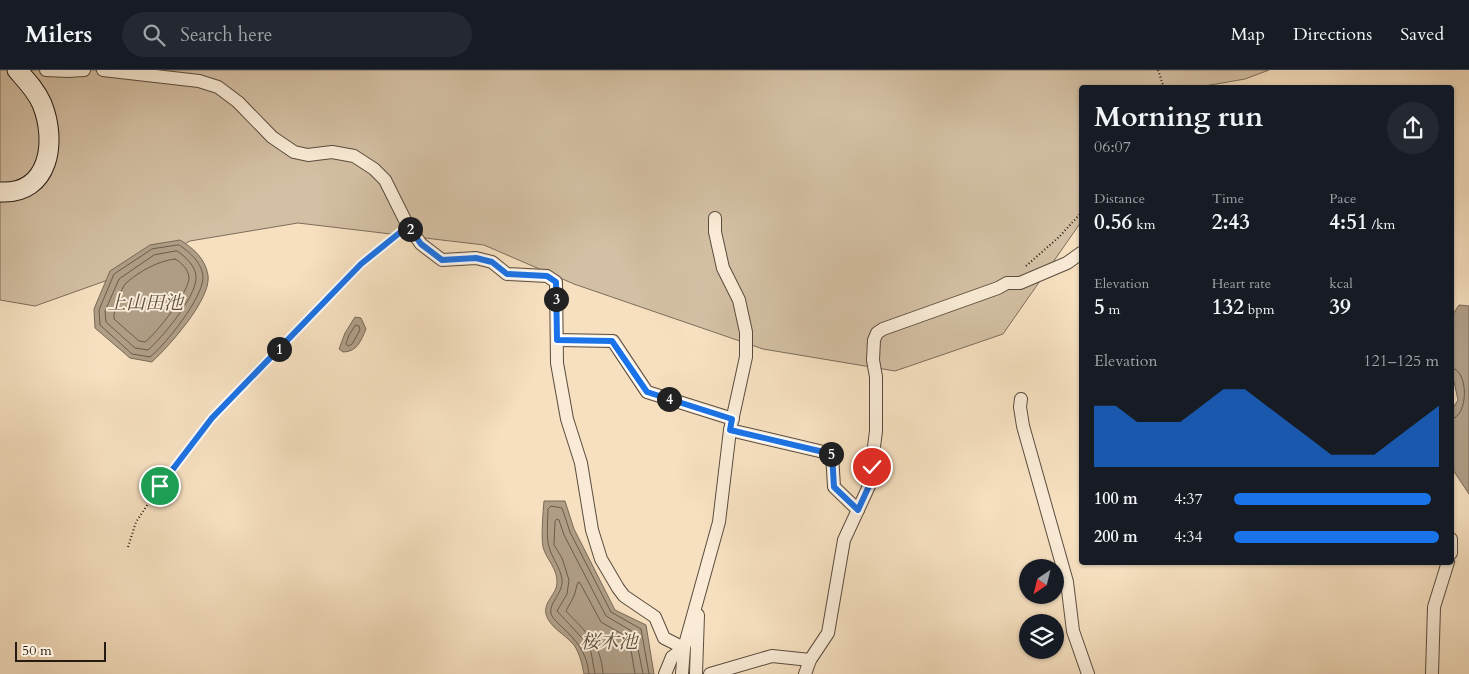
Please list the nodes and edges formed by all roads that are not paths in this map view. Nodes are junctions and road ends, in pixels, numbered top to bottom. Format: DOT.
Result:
graph roads {
  1 [pos="17,70"];
  2 [pos="46,70"];
  3 [pos="84,70"];
  4 [pos="103,70"];
  5 [pos="0,192"];
  6 [pos="715,218"];
  7 [pos="1079,254"];
  8 [pos="557,340"];
  9 [pos="1021,398"];
  10 [pos="731,425"];
  11 [pos="858,510"];
  12 [pos="1447,565"];
  13 [pos="698,602"];
  14 [pos="684,648"];
  15 [pos="810,660"];
  16 [pos="665,674"];
  17 [pos="682,674"];
  18 [pos="696,674"];
  19 [pos="710,674"];
  20 [pos="805,674"];
  21 [pos="1088,674"];
  22 [pos="1432,674"];
  1 -- 5 [label="street"];
  2 -- 3 [label="street"];
  4 -- 8 [label="street"];
  6 -- 10 [label="street"];
  7 -- 11 [label="street"];
  8 -- 10 [label="street"];
  8 -- 14 [label="street"];
  9 -- 21 [label="street"];
  10 -- 11 [label="street"];
  10 -- 13 [label="street"];
  11 -- 15 [label="street"];
  12 -- 22 [label="street"];
  13 -- 14 [label="street"];
  13 -- 18 [label="street"];
  14 -- 16 [label="street"];
  14 -- 17 [label="street"];
  15 -- 19 [label="street"];
  15 -- 20 [label="street"];
}
